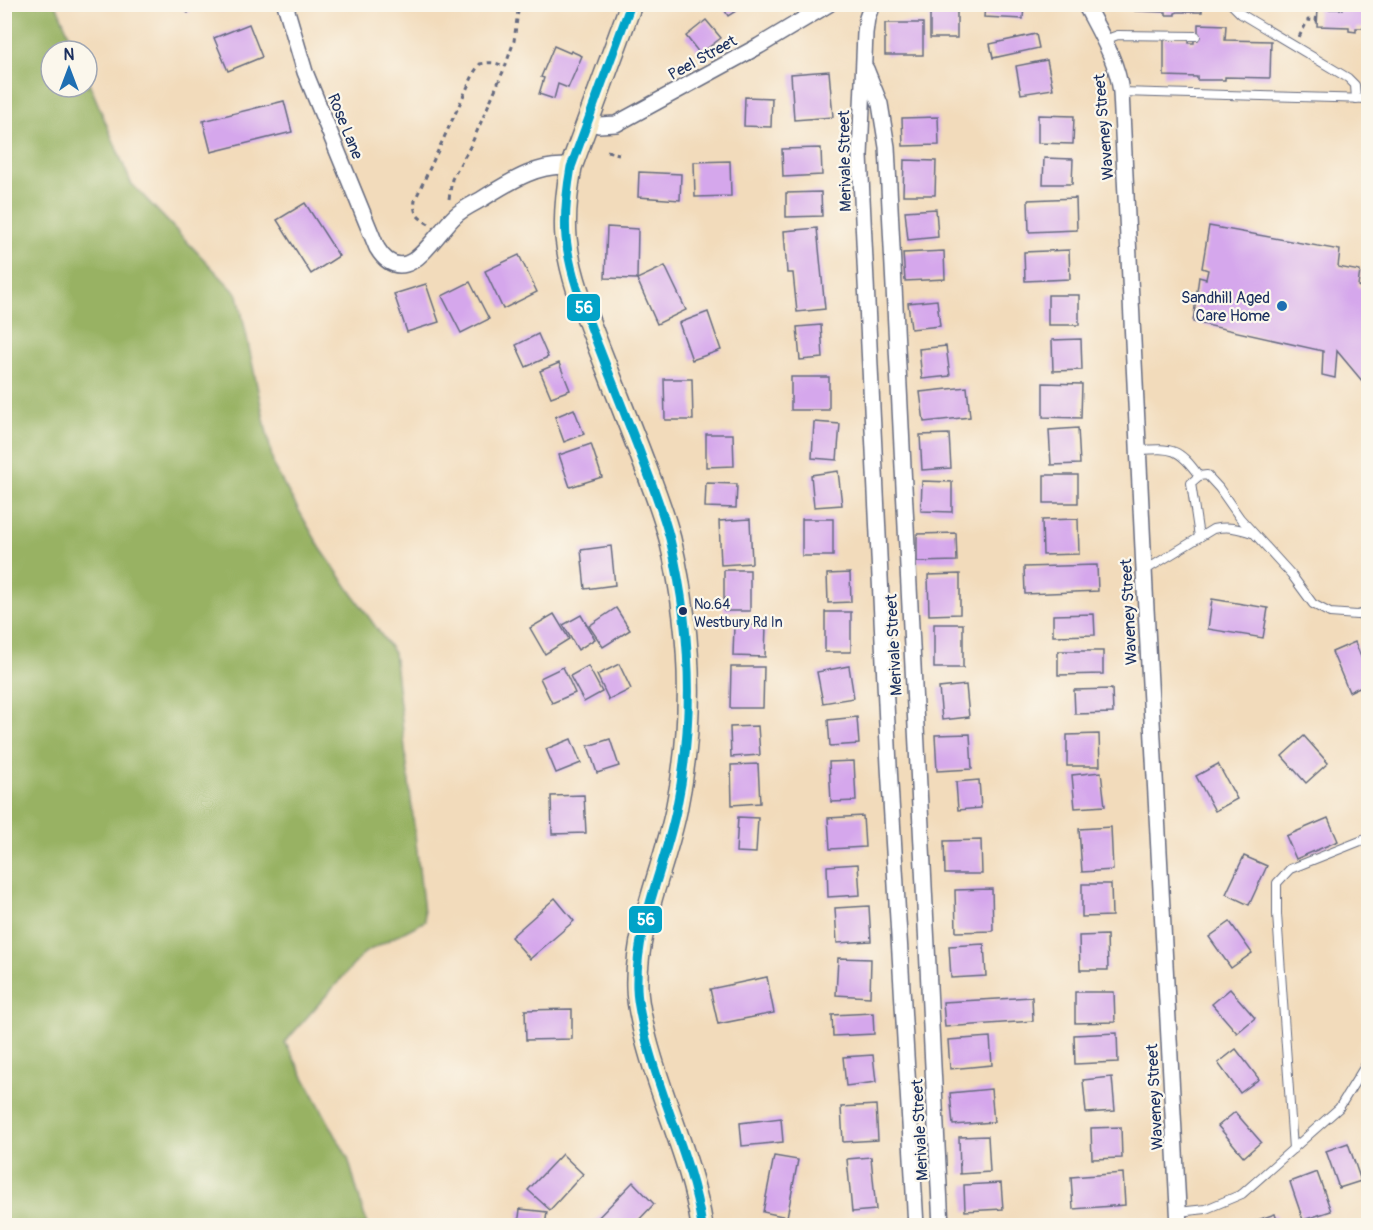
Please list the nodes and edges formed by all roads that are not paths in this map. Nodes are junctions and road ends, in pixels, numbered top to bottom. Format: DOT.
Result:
graph roads {
  1 [pos="285,4"];
  2 [pos="630,4"];
  3 [pos="829,4"];
  4 [pos="872,4"];
  5 [pos="1085,4"];
  6 [pos="1231,4"];
  7 [pos="1196,36"];
  8 [pos="1104,40"];
  9 [pos="866,66"];
  10 [pos="1121,92"];
  11 [pos="1356,99"];
  12 [pos="1368,99"];
  13 [pos="588,122"];
  14 [pos="571,166"];
  15 [pos="1138,450"];
  16 [pos="1199,476"];
  17 [pos="1256,534"];
  18 [pos="1199,537"];
  19 [pos="1144,571"];
  20 [pos="1368,612"];
  21 [pos="1368,838"];
  22 [pos="1368,1061"];
  23 [pos="1293,1149"];
  24 [pos="1179,1219"];
  25 [pos="702,1226"];
  26 [pos="916,1226"];
  27 [pos="941,1226"];
  1 -- 14 [label="street, Rose Lane"];
  2 -- 13 [label="main road"];
  3 -- 13 [label="street, Peel Street"];
  4 -- 9 [label="street, Merivale Street"];
  5 -- 8 [label="street, Waveney Street"];
  6 -- 11 [label="lane"];
  7 -- 8 [label="lane"];
  8 -- 10 [label="street, Waveney Street"];
  9 -- 26 [label="street, Merivale Street"];
  9 -- 27 [label="street, Merivale Street"];
  10 -- 11 [label="lane"];
  10 -- 15 [label="street, Waveney Street"];
  11 -- 12 [label="lane"];
  13 -- 14 [label="main road"];
  14 -- 25 [label="main road"];
  15 -- 16 [label="lane"];
  15 -- 19 [label="street, Waveney Street"];
  16 -- 17 [label="lane"];
  16 -- 18 [label="lane"];
  17 -- 18 [label="lane"];
  17 -- 20 [label="lane"];
  18 -- 19 [label="lane"];
  19 -- 24 [label="street, Waveney Street"];
  21 -- 23 [label="lane"];
  22 -- 23 [label="lane"];
  23 -- 24 [label="lane"];
}
